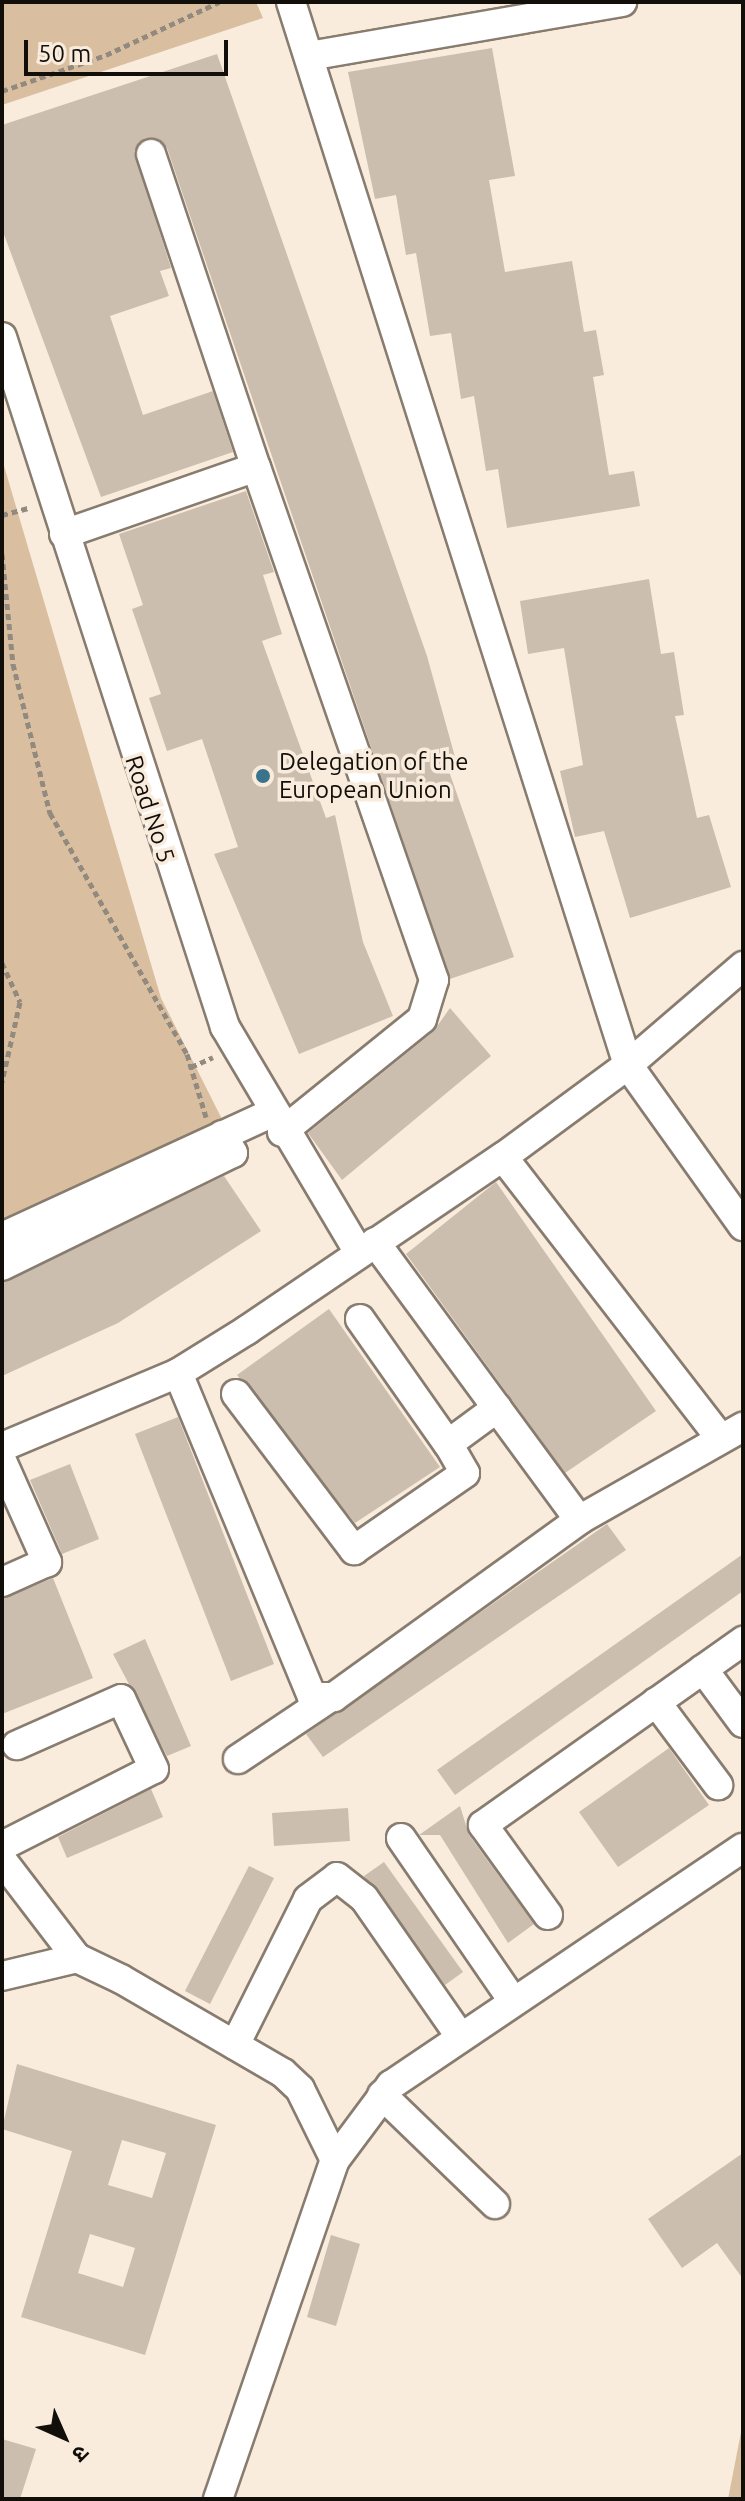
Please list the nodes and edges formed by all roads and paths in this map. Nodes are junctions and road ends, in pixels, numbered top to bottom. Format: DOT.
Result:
graph roads {
  1 [pos="219,2"];
  2 [pos="291,2"];
  3 [pos="622,2"];
  4 [pos="309,56"];
  5 [pos="2,91"];
  6 [pos="151,154"];
  7 [pos="2,337"];
  8 [pos="256,467"];
  9 [pos="64,534"];
  10 [pos="2,554"];
  11 [pos="2,963"];
  12 [pos="743,966"];
  13 [pos="628,1065"];
  14 [pos="2,1082"];
  15 [pos="277,1122"];
  16 [pos="214,1131"];
  17 [pos="503,1157"];
  18 [pos="743,1226"];
  19 [pos="2,1237"];
  20 [pos="367,1248"];
  21 [pos="2,1266"];
  22 [pos="360,1319"];
  23 [pos="178,1373"];
  24 [pos="236,1394"];
  25 [pos="497,1408"];
  26 [pos="732,1433"];
  27 [pos="448,1444"];
  28 [pos="2,1447"];
  29 [pos="2,1461"];
  30 [pos="579,1520"];
  31 [pos="2,1582"];
  32 [pos="743,1641"];
  33 [pos="703,1669"];
  34 [pos="329,1698"];
  35 [pos="656,1702"];
  36 [pos="743,1723"];
  37 [pos="17,1745"];
  38 [pos="238,1759"];
  39 [pos="718,1785"];
  40 [pos="401,1838"];
  41 [pos="2,1846"];
  42 [pos="742,1851"];
  43 [pos="2,1860"];
  44 [pos="548,1915"];
  45 [pos="77,1958"];
  46 [pos="2,1976"];
  47 [pos="513,2001"];
  48 [pos="460,2036"];
  49 [pos="235,2045"];
  50 [pos="382,2095"];
  51 [pos="335,2160"];
  52 [pos="495,2204"];
  53 [pos="218,2499"];
  1 -- 5 [label="path"];
  2 -- 4 [label="street"];
  3 -- 4 [label="street"];
  4 -- 13 [label="street"];
  6 -- 8 [label="street"];
  7 -- 9 [label="street, Road No 5"];
  8 -- 9 [label="street"];
  8 -- 15 [label="street"];
  9 -- 15 [label="street, Road No 5"];
  10 -- 16 [label="path"];
  11 -- 14 [label="path"];
  12 -- 13 [label="street"];
  13 -- 17 [label="street"];
  13 -- 18 [label="street"];
  15 -- 16 [label="street"];
  15 -- 20 [label="street, Road No 5"];
  16 -- 19 [label="street"];
  16 -- 21 [label="street"];
  17 -- 20 [label="street"];
  17 -- 26 [label="street"];
  20 -- 23 [label="street"];
  20 -- 25 [label="street, Road No 5"];
  22 -- 27 [label="street"];
  23 -- 28 [label="street"];
  23 -- 34 [label="street"];
  24 -- 27 [label="street"];
  25 -- 27 [label="street"];
  25 -- 30 [label="street, Road No 5"];
  26 -- 30 [label="street"];
  29 -- 31 [label="street"];
  30 -- 34 [label="street"];
  32 -- 33 [label="street"];
  33 -- 35 [label="street"];
  33 -- 36 [label="street"];
  34 -- 38 [label="street"];
  35 -- 39 [label="street"];
  35 -- 44 [label="street"];
  37 -- 41 [label="street"];
  40 -- 47 [label="street"];
  42 -- 47 [label="street"];
  43 -- 45 [label="street"];
  45 -- 46 [label="street"];
  45 -- 49 [label="street"];
  47 -- 48 [label="street"];
  48 -- 49 [label="street"];
  48 -- 50 [label="street"];
  49 -- 51 [label="street"];
  50 -- 51 [label="street"];
  50 -- 52 [label="street"];
  51 -- 53 [label="street"];
}
